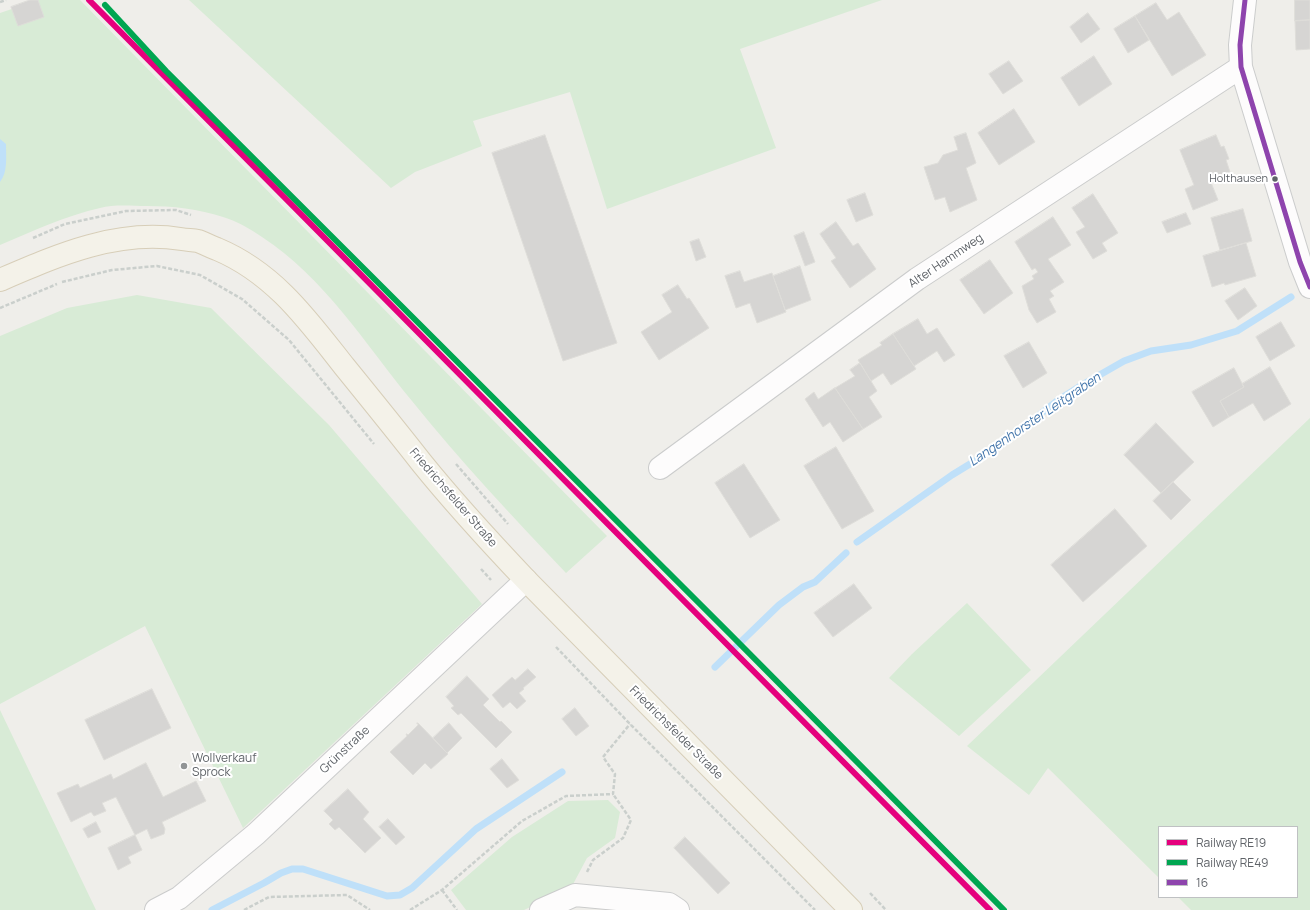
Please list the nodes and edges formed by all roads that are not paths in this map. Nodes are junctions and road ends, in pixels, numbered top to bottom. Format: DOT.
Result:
graph roads {
  1 [pos="1245,0"];
  2 [pos="1241,67"];
  3 [pos="0,280"];
  4 [pos="1310,287"];
  5 [pos="660,468"];
  6 [pos="526,580"];
  7 [pos="156,910"];
  8 [pos="541,910"];
  9 [pos="678,910"];
  10 [pos="851,910"];
  1 -- 2 [label="street"];
  2 -- 4 [label="street"];
  2 -- 5 [label="street, Alter Hammweg"];
  3 -- 6 [label="main road, Friedrichsfelder Straße"];
  6 -- 7 [label="street, Grünstraße"];
  6 -- 10 [label="main road, Friedrichsfelder Straße"];
  8 -- 9 [label="street"];
}
